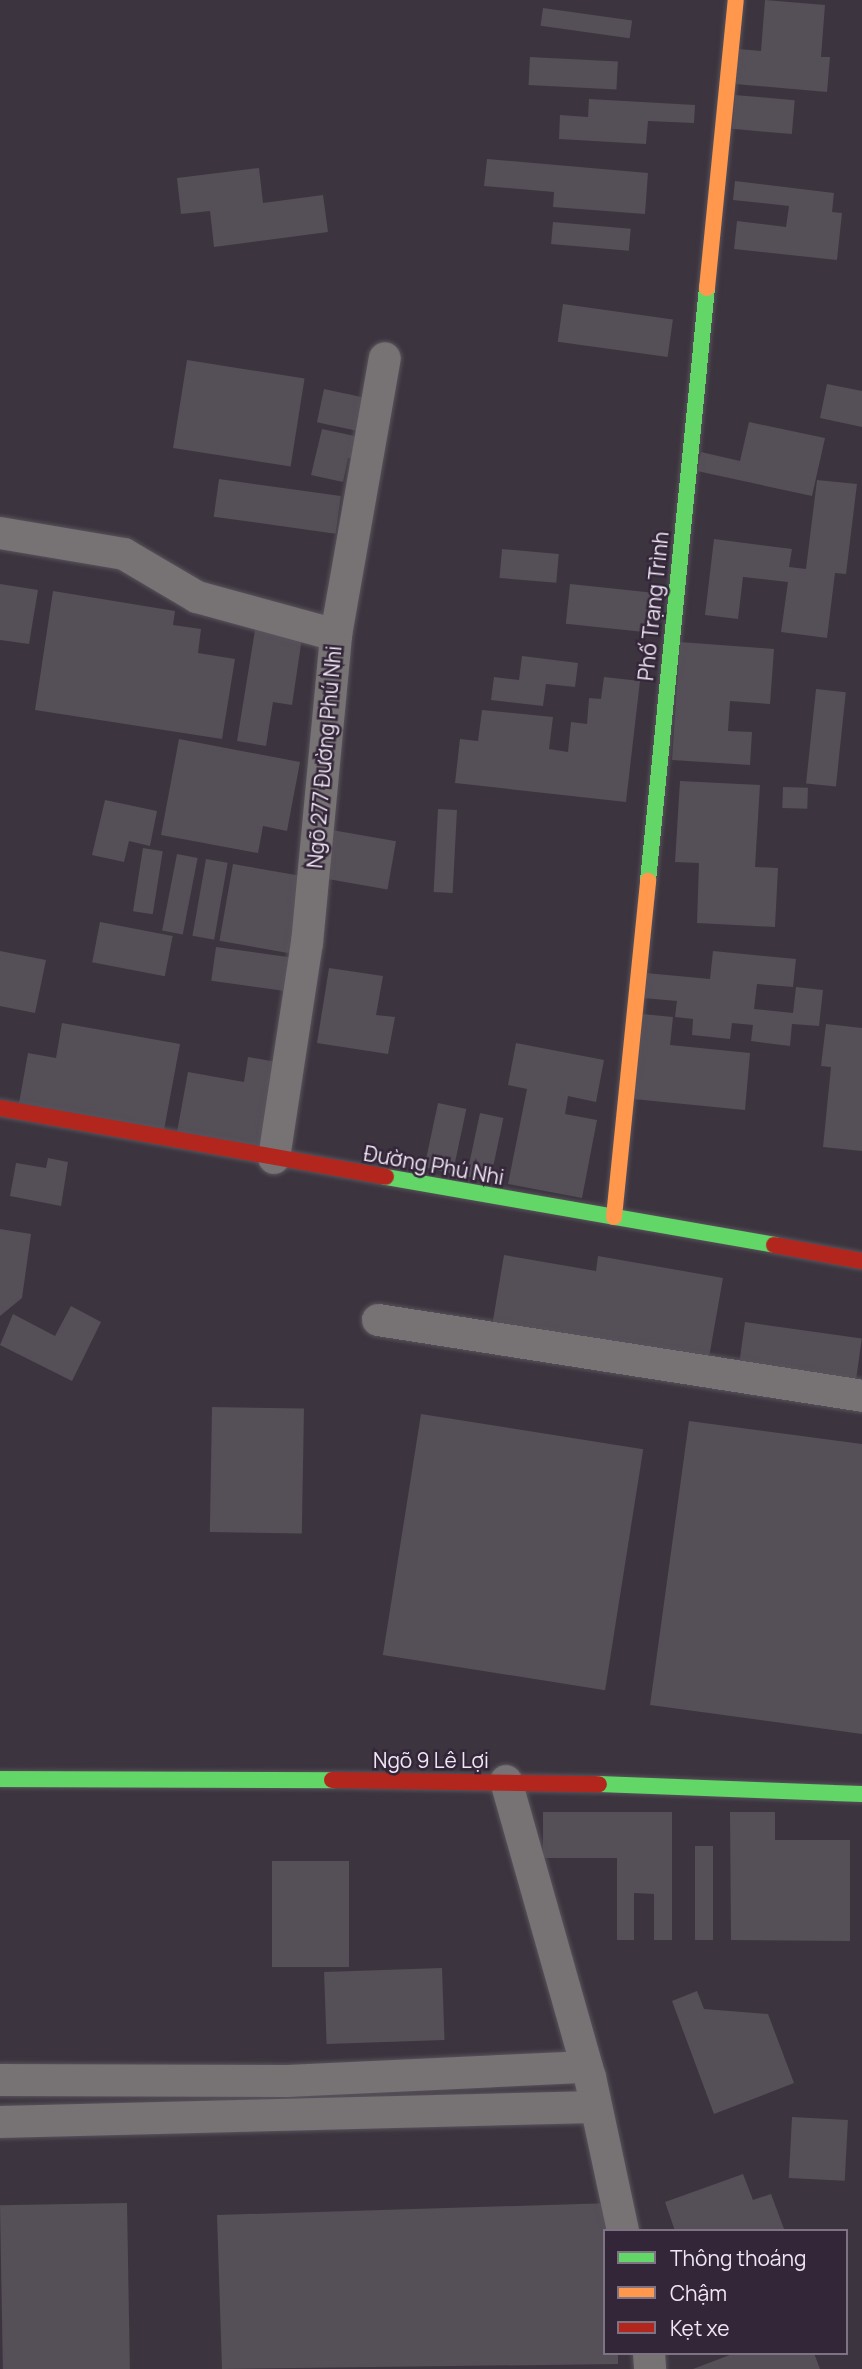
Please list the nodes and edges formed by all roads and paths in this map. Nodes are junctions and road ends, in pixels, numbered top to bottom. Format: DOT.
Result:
graph roads {
  1 [pos="736,0"];
  2 [pos="385,358"];
  3 [pos="0,533"];
  4 [pos="336,635"];
  5 [pos="0,1108"];
  6 [pos="274,1158"];
  7 [pos="614,1217"];
  8 [pos="862,1261"];
  9 [pos="378,1320"];
  10 [pos="862,1396"];
  11 [pos="0,1779"];
  12 [pos="506,1781"];
  13 [pos="862,1794"];
  14 [pos="587,2067"];
  15 [pos="0,2080"];
  16 [pos="596,2108"];
  17 [pos="0,2122"];
  18 [pos="623,2229"];
  1 -- 7 [label="street, Phố Trạng Trình"];
  2 -- 4 [label="street, Ngõ 277 Đường Phú Nhi"];
  3 -- 4 [label="street"];
  4 -- 6 [label="street, Ngõ 277 Đường Phú Nhi"];
  5 -- 6 [label="street, Đường Phú Nhi"];
  6 -- 7 [label="street, Đường Phú Nhi"];
  7 -- 8 [label="street, Đường Phú Nhi"];
  9 -- 10 [label="street"];
  11 -- 12 [label="street, Ngõ 9 Lê Lợi"];
  12 -- 13 [label="street, Ngõ 9 Lê Lợi"];
  12 -- 14 [label="street"];
  14 -- 15 [label="street"];
  14 -- 16 [label="street"];
  16 -- 17 [label="street"];
  16 -- 18 [label="street"];
}
